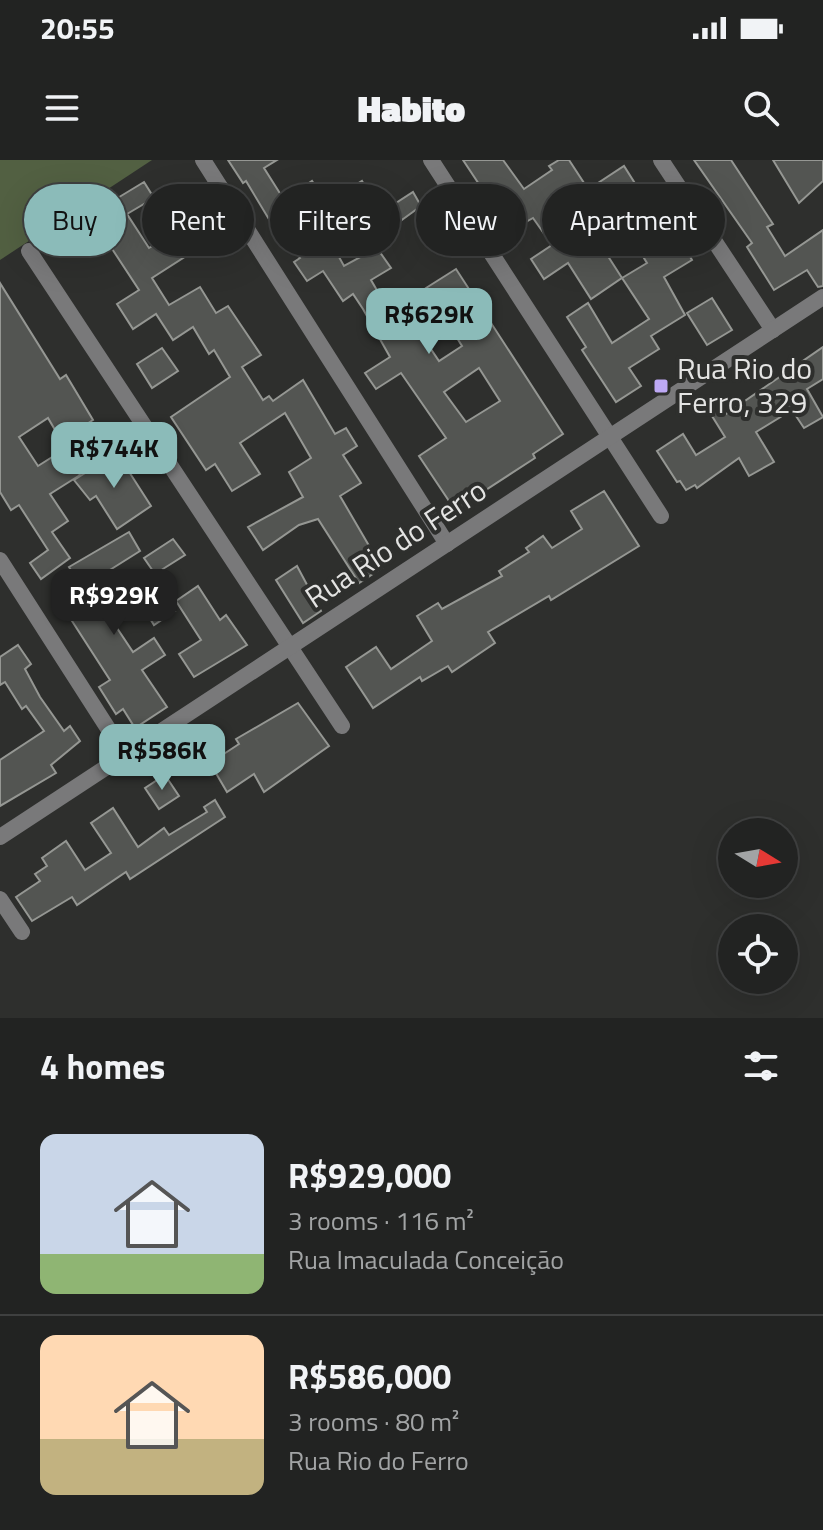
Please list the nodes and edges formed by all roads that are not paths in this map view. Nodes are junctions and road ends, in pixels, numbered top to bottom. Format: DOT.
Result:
graph roads {
  1 [pos="203,160"];
  2 [pos="431,160"];
  3 [pos="661,160"];
  4 [pos="32,256"];
  5 [pos="823,297"];
  6 [pos="773,330"];
  7 [pos="609,438"];
  8 [pos="661,516"];
  9 [pos="447,544"];
  10 [pos="0,560"];
  11 [pos="290,647"];
  12 [pos="342,726"];
  13 [pos="125,755"];
  14 [pos="0,837"];
  15 [pos="0,899"];
  16 [pos="22,932"];
  1 -- 9 [label="street"];
  2 -- 7 [label="street"];
  3 -- 6 [label="street"];
  4 -- 11 [label="street"];
  5 -- 6 [label="street, Rua Rio do Ferro"];
  6 -- 7 [label="street, Rua Rio do Ferro"];
  7 -- 8 [label="street"];
  7 -- 9 [label="street, Rua Rio do Ferro"];
  9 -- 11 [label="street, Rua Rio do Ferro"];
  10 -- 13 [label="street"];
  11 -- 12 [label="street"];
  11 -- 13 [label="street, Rua Rio do Ferro"];
  13 -- 14 [label="street, Rua Rio do Ferro"];
  15 -- 16 [label="street"];
}
